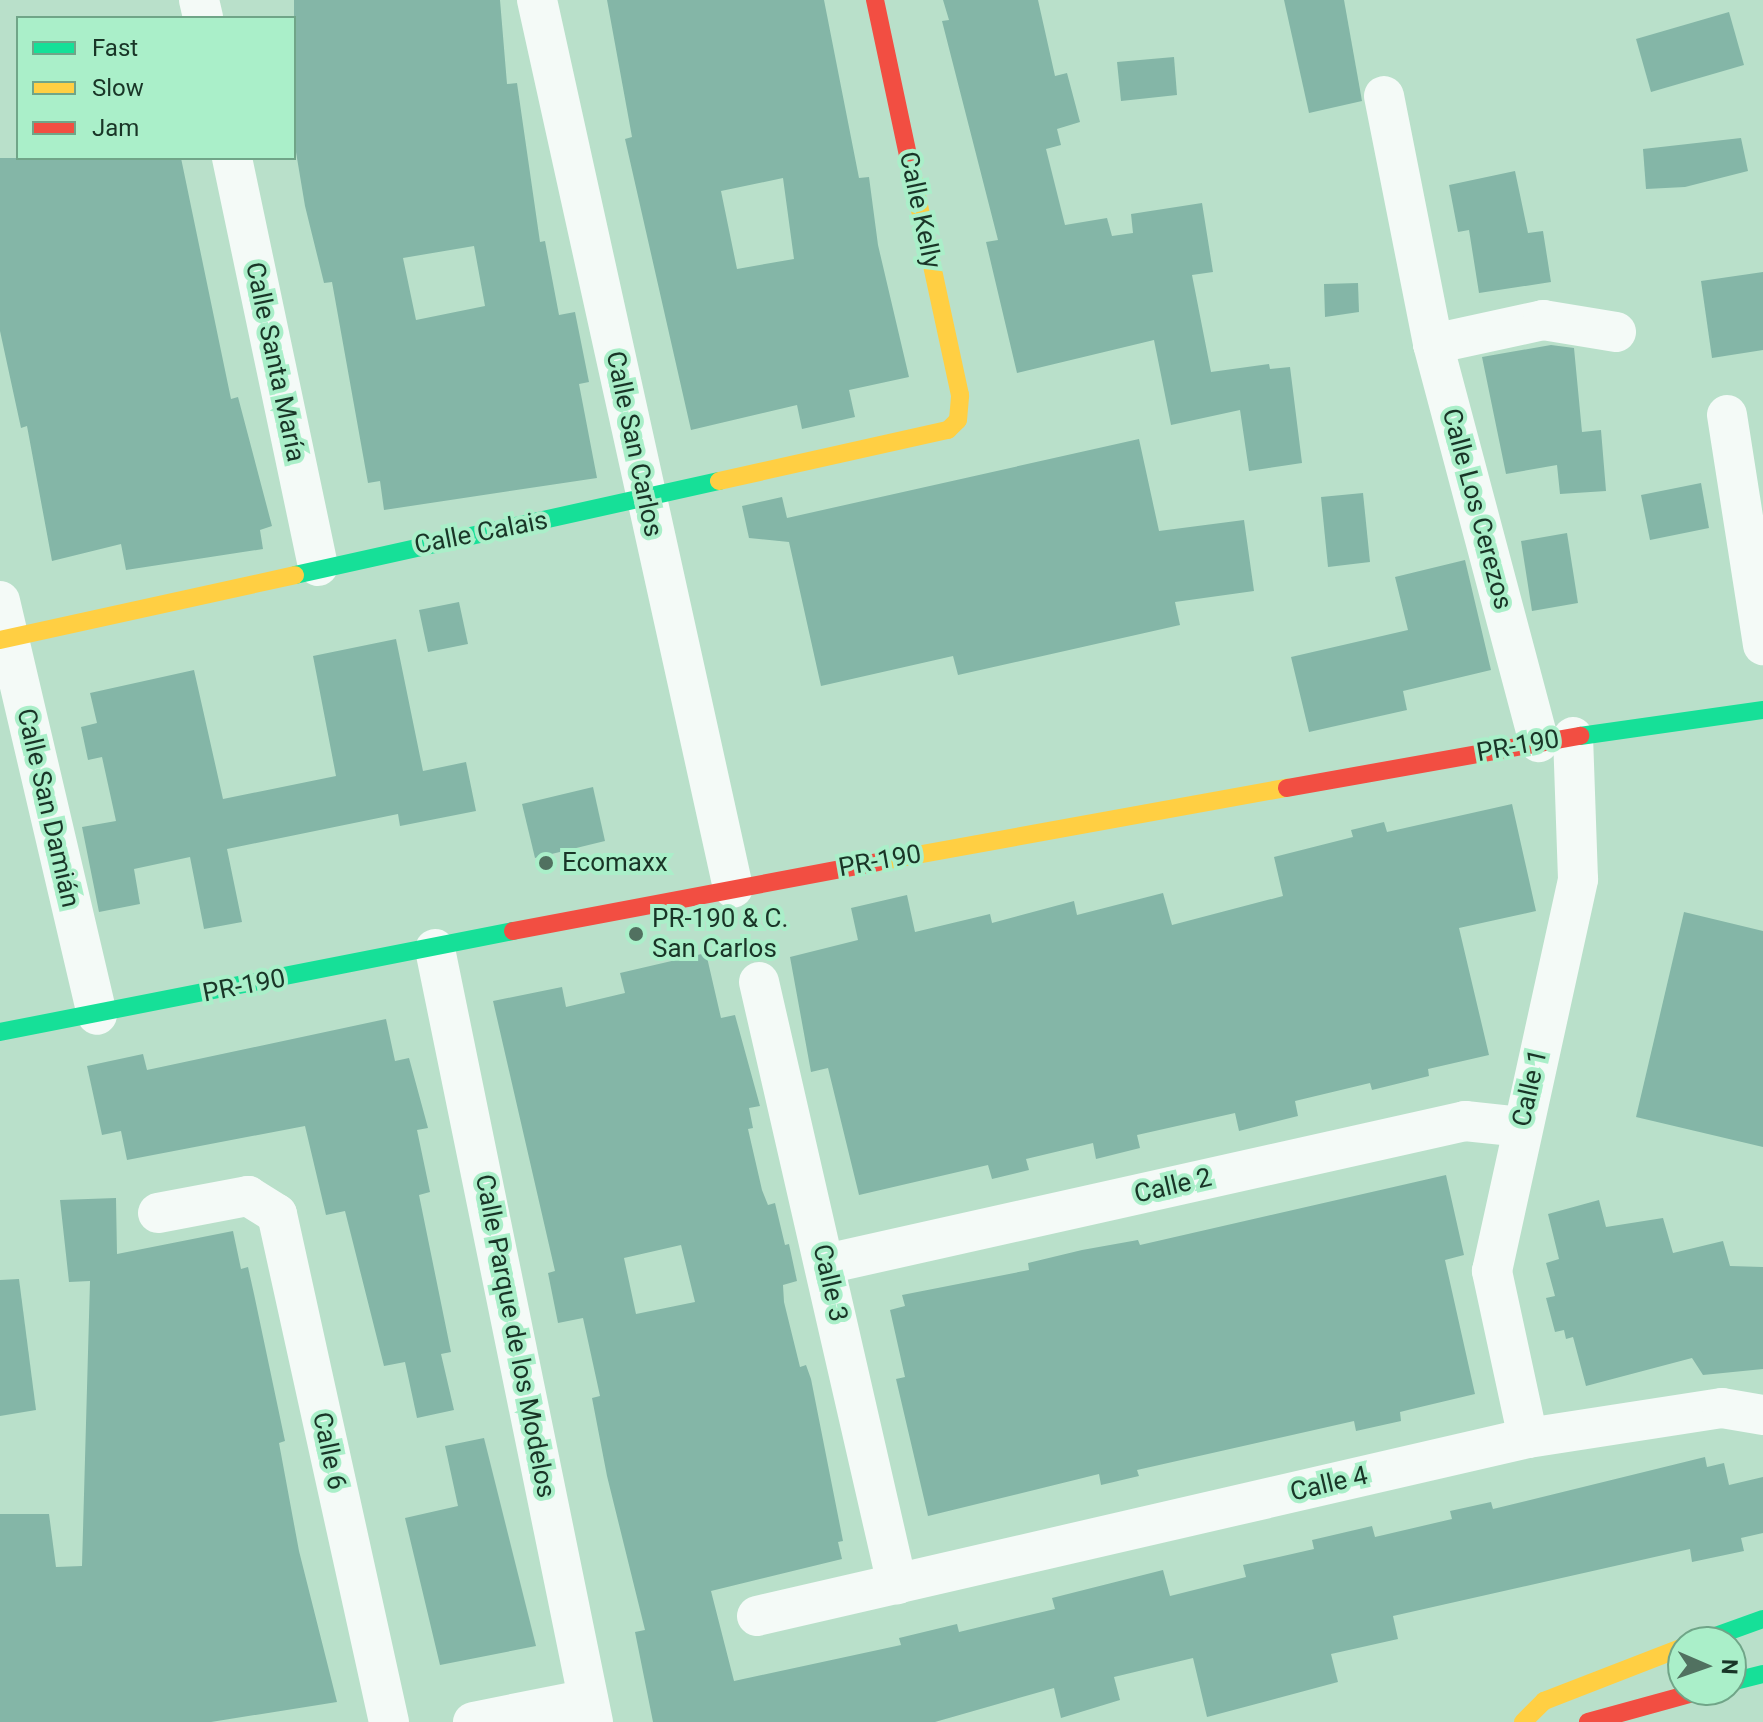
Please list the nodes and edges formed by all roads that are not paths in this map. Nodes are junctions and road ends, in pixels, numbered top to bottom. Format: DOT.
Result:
graph roads {
  1 [pos="537,0"];
  2 [pos="875,0"];
  3 [pos="1384,96"];
  4 [pos="232,160"];
  5 [pos="1616,332"];
  6 [pos="1433,344"];
  7 [pos="1727,415"];
  8 [pos="958,420"];
  9 [pos="646,500"];
  10 [pos="318,566"];
  11 [pos="3,627"];
  12 [pos="1763,645"];
  13 [pos="1763,710"];
  14 [pos="1556,740"];
  15 [pos="733,888"];
  16 [pos="435,949"];
  17 [pos="759,982"];
  18 [pos="97,1015"];
  19 [pos="0,1032"];
  20 [pos="1521,1127"];
  21 [pos="158,1213"];
  22 [pos="826,1264"];
  23 [pos="1763,1415"];
  24 [pos="1528,1438"];
  25 [pos="897,1584"];
  26 [pos="757,1616"];
  27 [pos="1763,1619"];
  28 [pos="1744,1626"];
  29 [pos="1667,1653"];
  30 [pos="1667,1700"];
  31 [pos="591,1711"];
  32 [pos="389,1722"];
  33 [pos="473,1722"];
  34 [pos="1523,1722"];
  35 [pos="1588,1722"];
  1 -- 9 [label="street, Calle San Carlos"];
  2 -- 8 [label="main road, Calle Kelly"];
  3 -- 6 [label="street, Calle Los Cerezos"];
  4 -- 10 [label="street, Calle Santa María"];
  5 -- 6 [label="street"];
  6 -- 14 [label="street, Calle Los Cerezos"];
  7 -- 12 [label="street"];
  8 -- 9 [label="main road, Calle Calais"];
  9 -- 10 [label="main road, Calle Calais"];
  9 -- 15 [label="street, Calle San Carlos"];
  10 -- 11 [label="main road, Calle Calais"];
  11 -- 18 [label="street, Calle San Damián"];
  13 -- 14 [label="main road, PR-190 / PR-190"];
  14 -- 15 [label="main road, PR-190 / PR-190"];
  14 -- 20 [label="street, Calle 1"];
  15 -- 16 [label="main road, PR-190 / PR-190"];
  16 -- 18 [label="main road, PR-190 / PR-190"];
  16 -- 31 [label="street, Calle Parque de los Modelos"];
  17 -- 22 [label="street, Calle 3"];
  18 -- 19 [label="main road, PR-190 / PR-190"];
  20 -- 22 [label="street, Calle 2"];
  20 -- 24 [label="street, Calle 1"];
  21 -- 32 [label="street, Calle 6"];
  22 -- 25 [label="street, Calle 3"];
  23 -- 24 [label="street, Calle 4"];
  24 -- 25 [label="street, Calle 4"];
  25 -- 26 [label="street, Calle 4"];
  27 -- 28 [label="main road"];
  29 -- 34 [label="main road"];
  30 -- 35 [label="main road"];
  31 -- 33 [label="street"];
}
